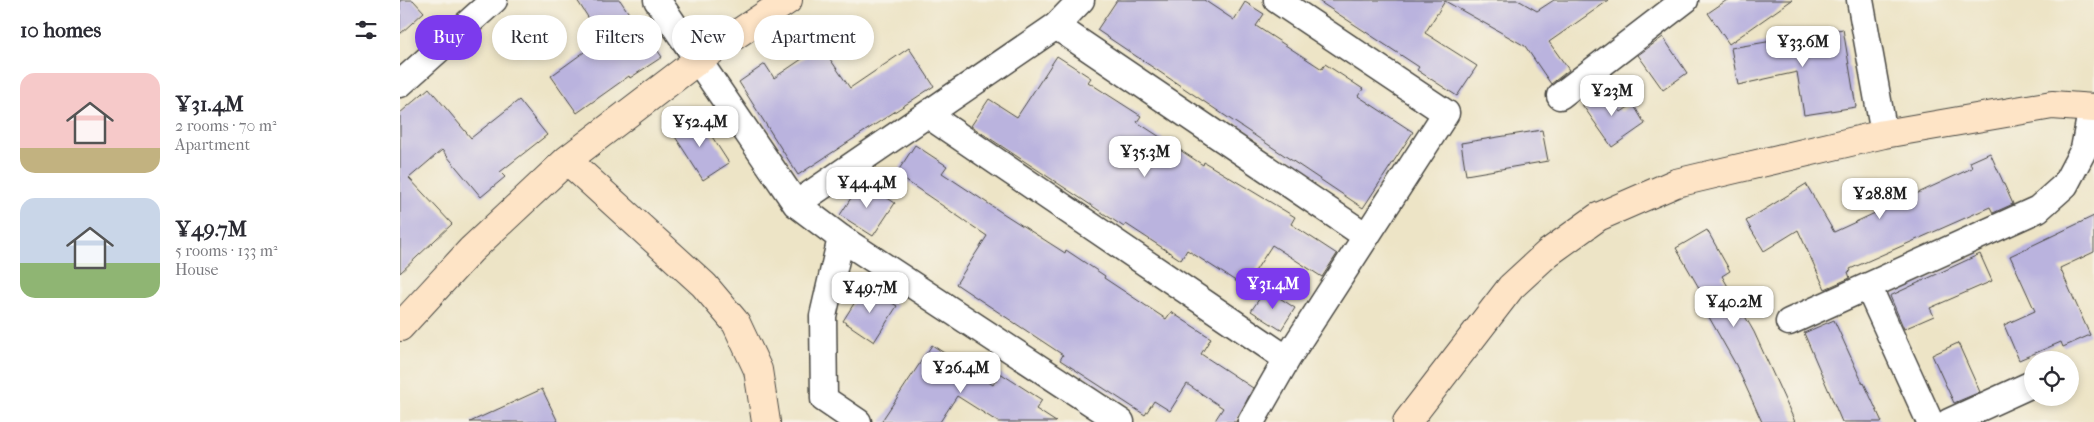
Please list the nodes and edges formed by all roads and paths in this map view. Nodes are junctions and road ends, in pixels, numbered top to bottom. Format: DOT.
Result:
graph roads {
  1 [pos="494,0"];
  2 [pos="656,0"];
  3 [pos="788,0"];
  4 [pos="1081,0"];
  5 [pos="1278,0"];
  6 [pos="1685,0"];
  7 [pos="1860,0"];
  8 [pos="672,23"];
  9 [pos="1056,26"];
  10 [pos="744,29"];
  11 [pos="698,60"];
  12 [pos="400,84"];
  13 [pos="1560,96"];
  14 [pos="2093,107"];
  15 [pos="928,114"];
  16 [pos="1884,134"];
  17 [pos="568,160"];
  18 [pos="796,204"];
  19 [pos="1366,236"];
  20 [pos="841,238"];
  21 [pos="1868,286"];
  22 [pos="1789,322"];
  23 [pos="400,327"];
  24 [pos="1287,358"];
  25 [pos="2024,388"];
  26 [pos="766,422"];
  27 [pos="858,422"];
  28 [pos="1121,422"];
  29 [pos="1251,422"];
  30 [pos="1407,422"];
  31 [pos="1930,422"];
  32 [pos="1949,422"];
  1 -- 12 [label="street"];
  2 -- 8 [label="street"];
  3 -- 10 [label="street"];
  4 -- 9 [label="street"];
  5 -- 19 [label="street"];
  6 -- 13 [label="street"];
  7 -- 16 [label="street"];
  9 -- 15 [label="street"];
  9 -- 19 [label="street"];
  11 -- 17 [label="street"];
  11 -- 18 [label="street"];
  14 -- 16 [label="street"];
  14 -- 21 [label="street"];
  15 -- 18 [label="street"];
  15 -- 24 [label="street"];
  16 -- 30 [label="street"];
  17 -- 23 [label="street"];
  17 -- 26 [label="street"];
  18 -- 20 [label="street"];
  19 -- 24 [label="street"];
  20 -- 27 [label="street"];
  20 -- 28 [label="street"];
  21 -- 22 [label="street"];
  21 -- 31 [label="street"];
  24 -- 29 [label="street"];
  25 -- 32 [label="street"];
}
